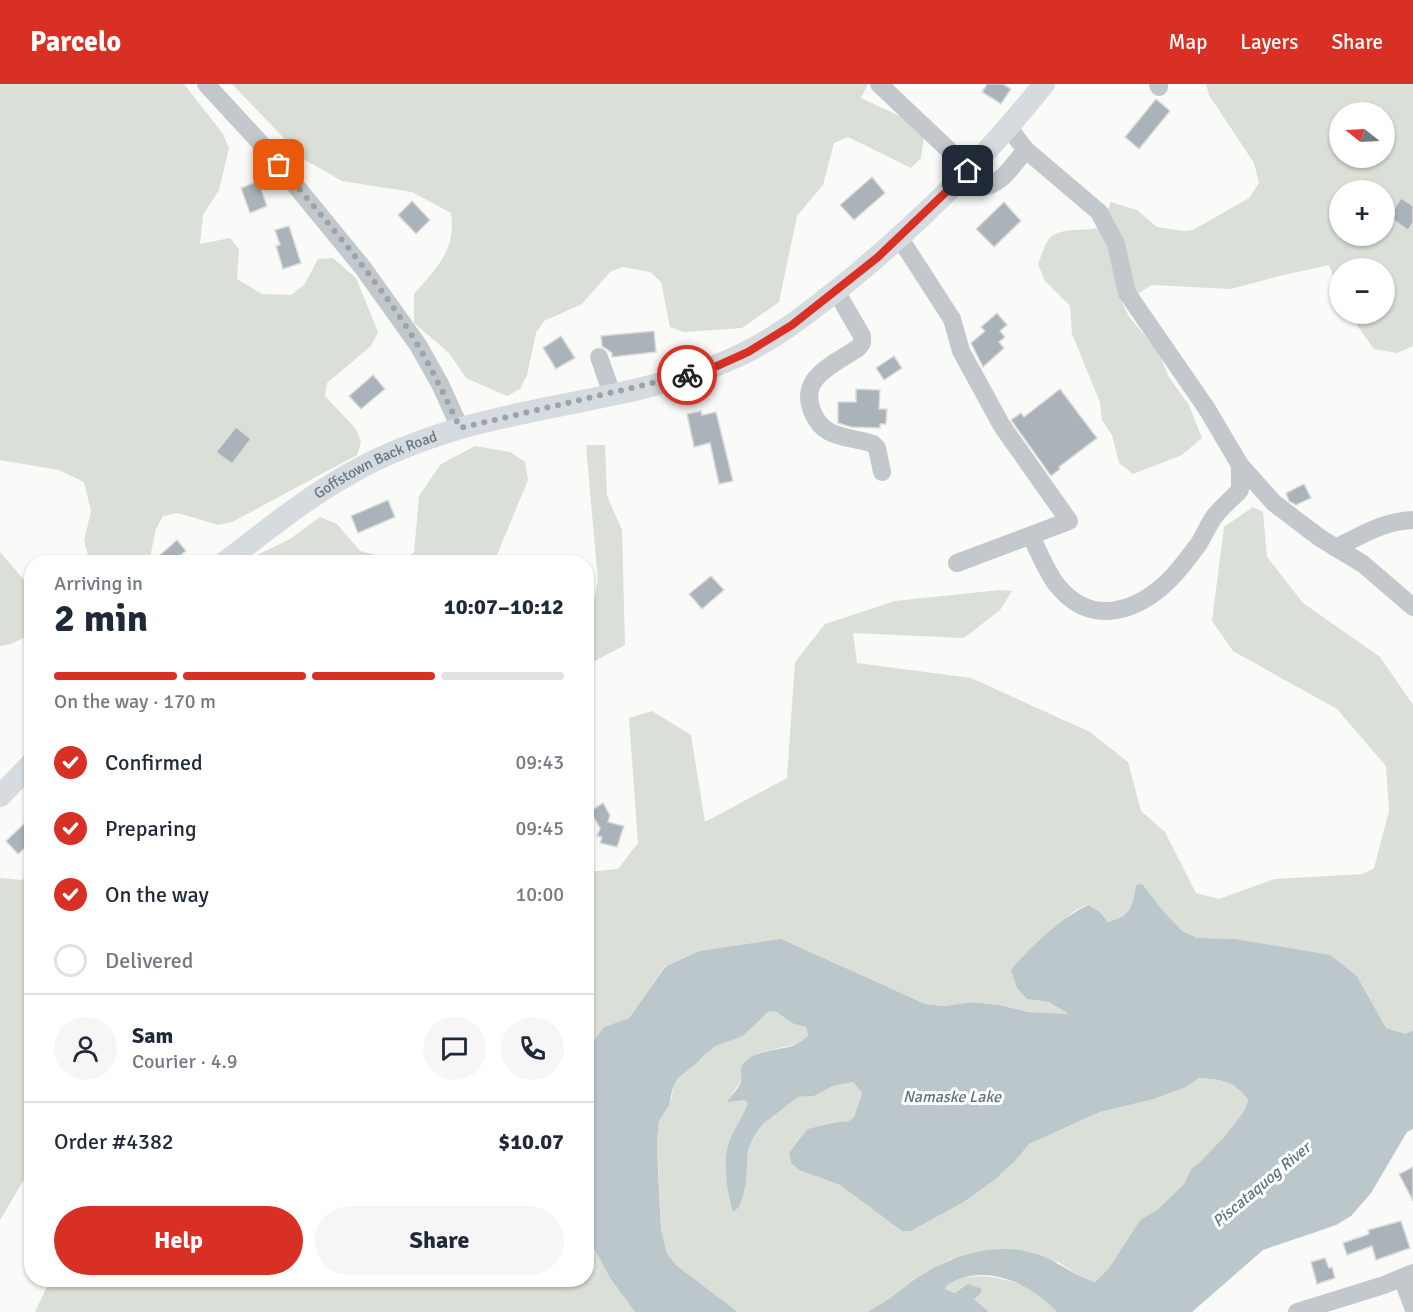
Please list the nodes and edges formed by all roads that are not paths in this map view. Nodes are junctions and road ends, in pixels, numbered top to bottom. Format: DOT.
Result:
graph roads {
  1 [pos="206,84"];
  2 [pos="879,84"];
  3 [pos="1044,84"];
  4 [pos="1008,127"];
  5 [pos="1026,150"];
  6 [pos="968,171"];
  7 [pos="899,237"];
  8 [pos="836,291"];
  9 [pos="599,357"];
  10 [pos="612,394"];
  11 [pos="460,428"];
  12 [pos="1240,465"];
  13 [pos="882,472"];
  14 [pos="1413,520"];
  15 [pos="1031,536"];
  16 [pos="1335,548"];
  17 [pos="234,555"];
  18 [pos="957,563"];
  19 [pos="1389,586"];
  20 [pos="1413,594"];
  21 [pos="1413,607"];
  22 [pos="24,771"];
  23 [pos="0,796"];
  24 [pos="1408,1275"];
  25 [pos="1413,1307"];
  26 [pos="1297,1312"];
  1 -- 11 [label="street"];
  2 -- 6 [label="street"];
  3 -- 4 [label="main road, Goffstown Back Road"];
  4 -- 5 [label="street"];
  4 -- 6 [label="main road, Goffstown Back Road"];
  5 -- 6 [label="street"];
  5 -- 12 [label="street"];
  6 -- 7 [label="main road, Goffstown Back Road"];
  7 -- 8 [label="main road, Goffstown Back Road"];
  7 -- 15 [label="street"];
  8 -- 10 [label="main road, Goffstown Back Road"];
  8 -- 13 [label="street"];
  9 -- 10 [label="street"];
  10 -- 11 [label="main road, Goffstown Back Road"];
  11 -- 17 [label="main road, Goffstown Back Road"];
  12 -- 15 [label="street"];
  12 -- 16 [label="street"];
  14 -- 16 [label="street"];
  15 -- 18 [label="street"];
  16 -- 19 [label="street"];
  19 -- 20 [label="street"];
  19 -- 21 [label="street"];
  22 -- 23 [label="main road"];
  24 -- 25 [label="street"];
  24 -- 26 [label="street"];
}
